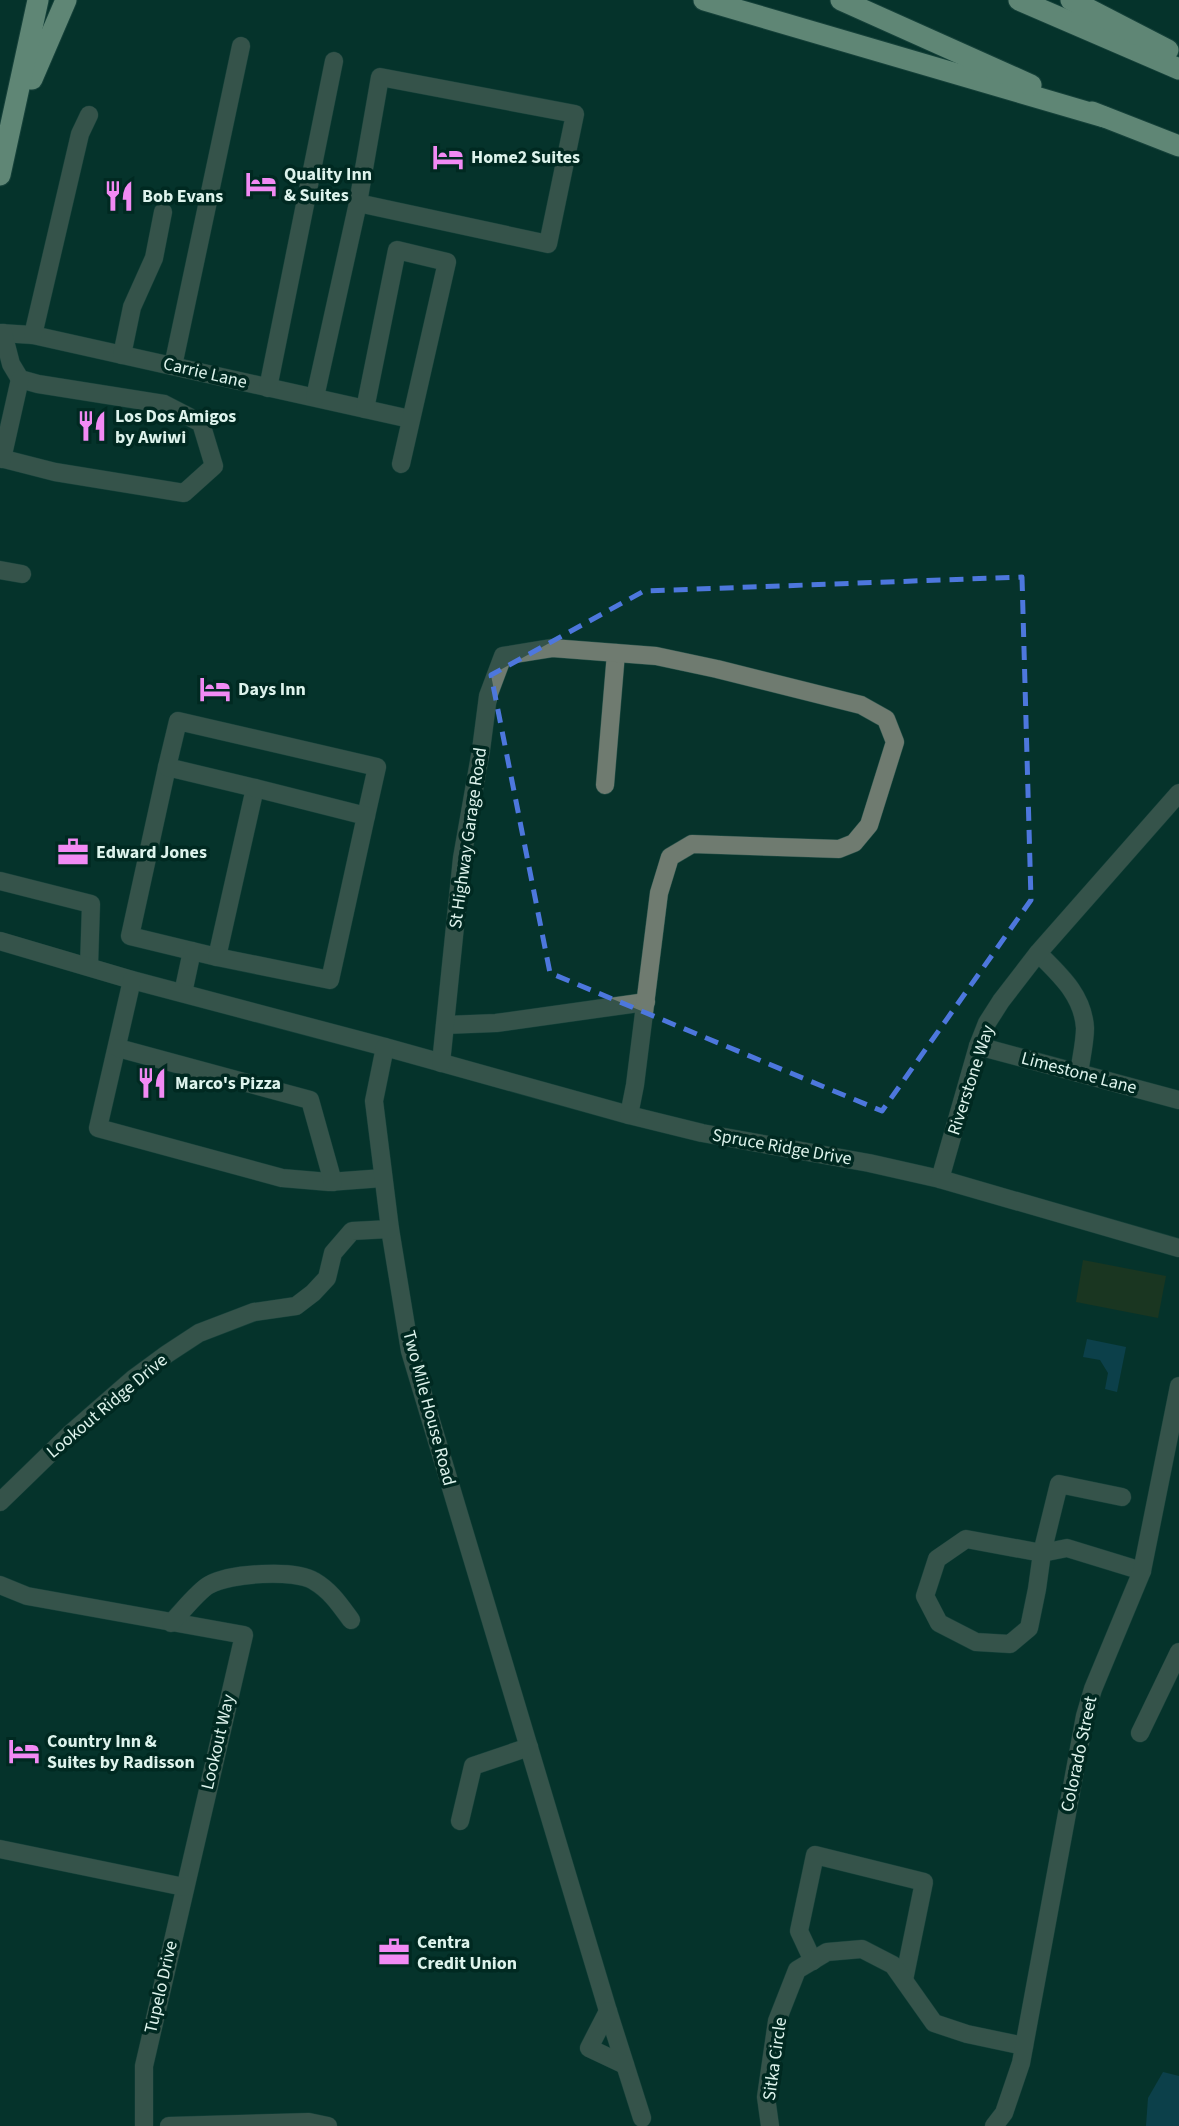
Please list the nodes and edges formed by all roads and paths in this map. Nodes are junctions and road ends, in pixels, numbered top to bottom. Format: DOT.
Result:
graph roads {
  1 [pos="38,0"];
  2 [pos="66,0"];
  3 [pos="704,0"];
  4 [pos="841,0"];
  5 [pos="1019,0"];
  6 [pos="1070,0"];
  7 [pos="241,46"];
  8 [pos="1179,56"];
  9 [pos="334,61"];
  10 [pos="1179,69"];
  11 [pos="89,115"];
  12 [pos="1104,117"];
  13 [pos="11,130"];
  14 [pos="1179,146"];
  15 [pos="0,175"];
  16 [pos="358,203"];
  17 [pos="163,212"];
  18 [pos="1,333"];
  19 [pos="33,335"];
  20 [pos="122,355"];
  21 [pos="173,366"];
  22 [pos="20,379"];
  23 [pos="268,388"];
  24 [pos="315,397"];
  25 [pos="365,409"];
  26 [pos="410,419"];
  27 [pos="1,458"];
  28 [pos="401,464"];
  29 [pos="0,570"];
  30 [pos="22,574"];
  31 [pos="616,653"];
  32 [pos="167,767"];
  33 [pos="605,785"];
  34 [pos="255,788"];
  35 [pos="1179,793"];
  36 [pos="366,816"];
  37 [pos="0,881"];
  38 [pos="0,941"];
  39 [pos="192,951"];
  40 [pos="1038,953"];
  41 [pos="217,957"];
  42 [pos="89,966"];
  43 [pos="132,980"];
  44 [pos="183,993"];
  45 [pos="646,1002"];
  46 [pos="445,1024"];
  47 [pos="978,1046"];
  48 [pos="385,1047"];
  49 [pos="118,1048"];
  50 [pos="441,1063"];
  51 [pos="1079,1073"];
  52 [pos="1179,1100"];
  53 [pos="629,1115"];
  54 [pos="383,1178"];
  55 [pos="940,1179"];
  56 [pos="333,1182"];
  57 [pos="390,1229"];
  58 [pos="1179,1248"];
  59 [pos="1179,1386"];
  60 [pos="1122,1497"];
  61 [pos="0,1503"];
  62 [pos="1042,1553"];
  63 [pos="1142,1571"];
  64 [pos="0,1585"];
  65 [pos="351,1620"];
  66 [pos="171,1623"];
  67 [pos="1179,1652"];
  68 [pos="1140,1733"];
  69 [pos="529,1747"];
  70 [pos="460,1821"];
  71 [pos="0,1849"];
  72 [pos="193,1849"];
  73 [pos="184,1887"];
  74 [pos="813,1961"];
  75 [pos="904,1980"];
  76 [pos="608,2011"];
  77 [pos="1024,2046"];
  78 [pos="625,2066"];
  79 [pos="642,2118"];
  80 [pos="144,2126"];
  81 [pos="169,2126"];
  82 [pos="328,2126"];
  83 [pos="770,2126"];
  84 [pos="994,2126"];
  1 -- 13 [label="highway"];
  2 -- 13 [label="highway"];
  3 -- 12 [label="highway"];
  4 -- 12 [label="highway"];
  5 -- 10 [label="highway"];
  6 -- 8 [label="highway"];
  7 -- 21 [label="street"];
  9 -- 23 [label="street"];
  11 -- 19 [label="street"];
  12 -- 14 [label="highway"];
  13 -- 15 [label="highway"];
  16 -- 16 [label="street"];
  16 -- 24 [label="street"];
  17 -- 20 [label="street"];
  18 -- 19 [label="street, Carrie Lane"];
  18 -- 22 [label="street"];
  19 -- 20 [label="street, Carrie Lane"];
  20 -- 21 [label="street, Carrie Lane"];
  21 -- 23 [label="street, Carrie Lane"];
  22 -- 27 [label="street"];
  22 -- 27 [label="street"];
  23 -- 24 [label="street, Carrie Lane"];
  24 -- 25 [label="street, Carrie Lane"];
  25 -- 26 [label="street, Carrie Lane"];
  25 -- 26 [label="street"];
  26 -- 28 [label="street"];
  29 -- 30 [label="street"];
  31 -- 33 [label="street"];
  31 -- 45 [label="street"];
  31 -- 46 [label="street, St Highway Garage Road"];
  32 -- 34 [label="street"];
  32 -- 36 [label="street"];
  32 -- 39 [label="street"];
  34 -- 36 [label="street"];
  34 -- 41 [label="street"];
  35 -- 40 [label="street, Riverstone Way"];
  36 -- 41 [label="street"];
  37 -- 42 [label="street"];
  38 -- 42 [label="street"];
  39 -- 41 [label="street"];
  39 -- 44 [label="street"];
  40 -- 47 [label="street, Riverstone Way"];
  40 -- 51 [label="street"];
  42 -- 43 [label="street"];
  43 -- 44 [label="street"];
  43 -- 49 [label="street"];
  44 -- 48 [label="street"];
  45 -- 46 [label="street"];
  45 -- 53 [label="street"];
  46 -- 50 [label="street, St Highway Garage Road"];
  47 -- 51 [label="street, Limestone Lane"];
  47 -- 55 [label="street, Riverstone Way"];
  48 -- 50 [label="street, Spruce Ridge Drive"];
  48 -- 54 [label="street, Two Mile House Road"];
  49 -- 56 [label="street"];
  49 -- 56 [label="street"];
  50 -- 53 [label="street, Spruce Ridge Drive"];
  51 -- 52 [label="street, Limestone Lane"];
  53 -- 55 [label="street, Spruce Ridge Drive"];
  54 -- 56 [label="street"];
  54 -- 57 [label="street, Two Mile House Road"];
  55 -- 58 [label="street, Spruce Ridge Drive"];
  57 -- 61 [label="street, Lookout Ridge Drive"];
  57 -- 69 [label="street, Two Mile House Road"];
  59 -- 63 [label="street, Colorado Street"];
  60 -- 62 [label="street"];
  62 -- 62 [label="street"];
  62 -- 63 [label="street"];
  63 -- 77 [label="street, Colorado Street"];
  64 -- 66 [label="street"];
  65 -- 66 [label="street"];
  66 -- 72 [label="street, Lookout Way"];
  67 -- 68 [label="street"];
  69 -- 70 [label="street"];
  69 -- 76 [label="street, Two Mile House Road"];
  71 -- 73 [label="street"];
  72 -- 73 [label="street, Tupelo Drive"];
  73 -- 80 [label="street, Tupelo Drive"];
  74 -- 75 [label="street, Sitka Circle"];
  74 -- 75 [label="street"];
  74 -- 83 [label="street, Sitka Circle"];
  75 -- 77 [label="street, Sitka Circle"];
  76 -- 78 [label="street, Two Mile House Road"];
  76 -- 78 [label="street"];
  77 -- 84 [label="street, Colorado Street"];
  78 -- 79 [label="street"];
  81 -- 82 [label="street"];
}
